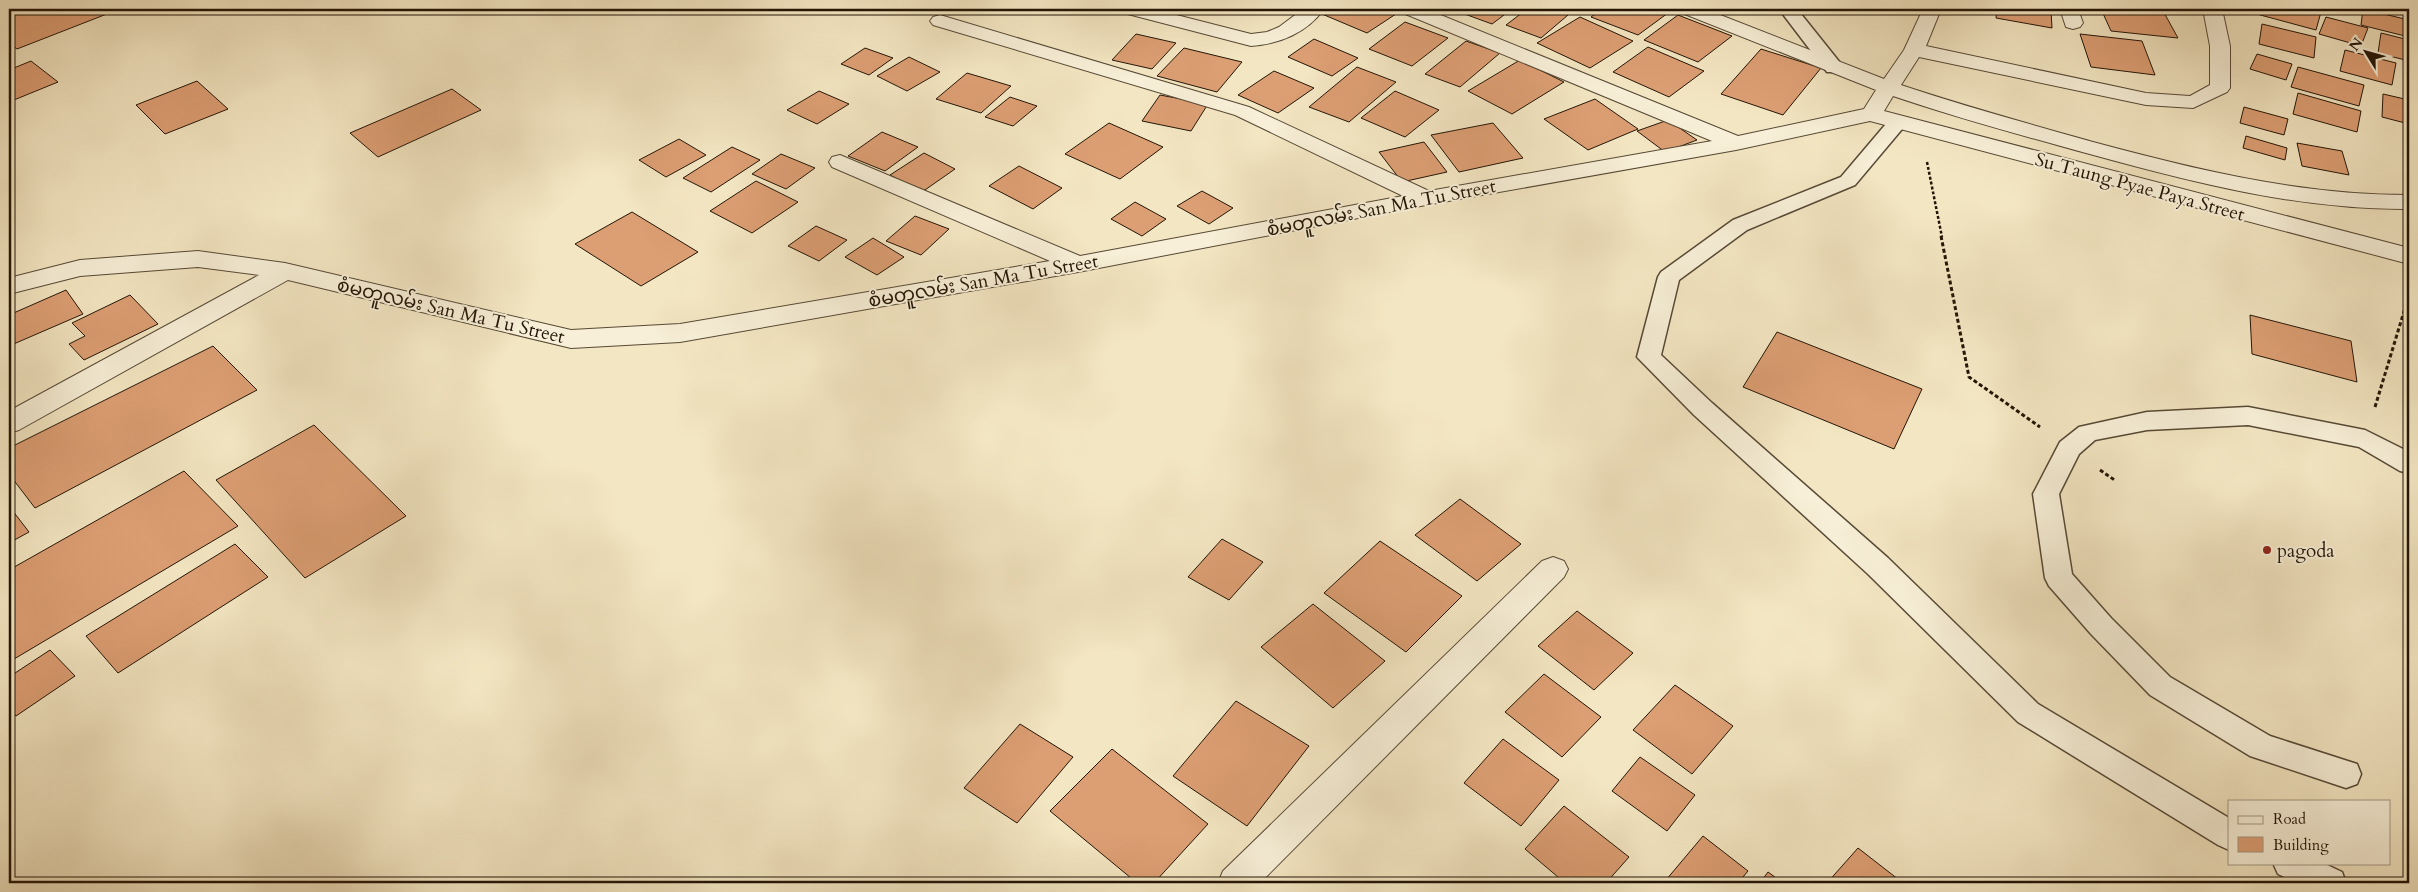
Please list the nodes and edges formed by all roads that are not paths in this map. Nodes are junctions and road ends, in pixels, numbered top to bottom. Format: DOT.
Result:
graph roads {
  1 [pos="1131,9"];
  2 [pos="1314,9"];
  3 [pos="1410,9"];
  4 [pos="1689,9"];
  5 [pos="1788,9"];
  6 [pos="1932,9"];
  7 [pos="2212,9"];
  8 [pos="940,21"];
  9 [pos="1914,50"];
  10 [pos="1834,68"];
  11 [pos="1890,88"];
  12 [pos="1871,114"];
  13 [pos="1909,126"];
  14 [pos="1736,143"];
  15 [pos="840,162"];
  16 [pos="1426,198"];
  17 [pos="2409,202"];
  18 [pos="2409,256"];
  19 [pos="1078,264"];
  20 [pos="285,271"];
  21 [pos="9,286"];
  22 [pos="9,423"];
  23 [pos="2409,464"];
  24 [pos="1553,569"];
  25 [pos="2346,774"];
  26 [pos="2228,834"];
  27 [pos="2291,864"];
  28 [pos="1236,883"];
  29 [pos="2330,883"];
  1 -- 2 [label="street"];
  3 -- 14 [label="street"];
  4 -- 10 [label="street"];
  5 -- 10 [label="lane"];
  6 -- 9 [label="street"];
  7 -- 9 [label="street"];
  8 -- 16 [label="street"];
  9 -- 11 [label="street"];
  10 -- 11 [label="street"];
  11 -- 12 [label="street"];
  11 -- 17 [label="street"];
  12 -- 13 [label="street, Su Taung Pyae Paya Street"];
  12 -- 14 [label="street, စံမတူလမ်း San Ma Tu Street"];
  13 -- 18 [label="street, Su Taung Pyae Paya Street"];
  13 -- 26 [label="lane"];
  14 -- 16 [label="street, စံမတူလမ်း San Ma Tu Street"];
  15 -- 19 [label="street"];
  16 -- 19 [label="street, စံမတူလမ်း San Ma Tu Street"];
  19 -- 20 [label="street, စံမတူလမ်း San Ma Tu Street"];
  20 -- 21 [label="street, စံမတူလမ်း San Ma Tu Street"];
  20 -- 22 [label="street"];
  23 -- 25 [label="lane"];
  24 -- 28 [label="street"];
  27 -- 29 [label="lane"];
}
